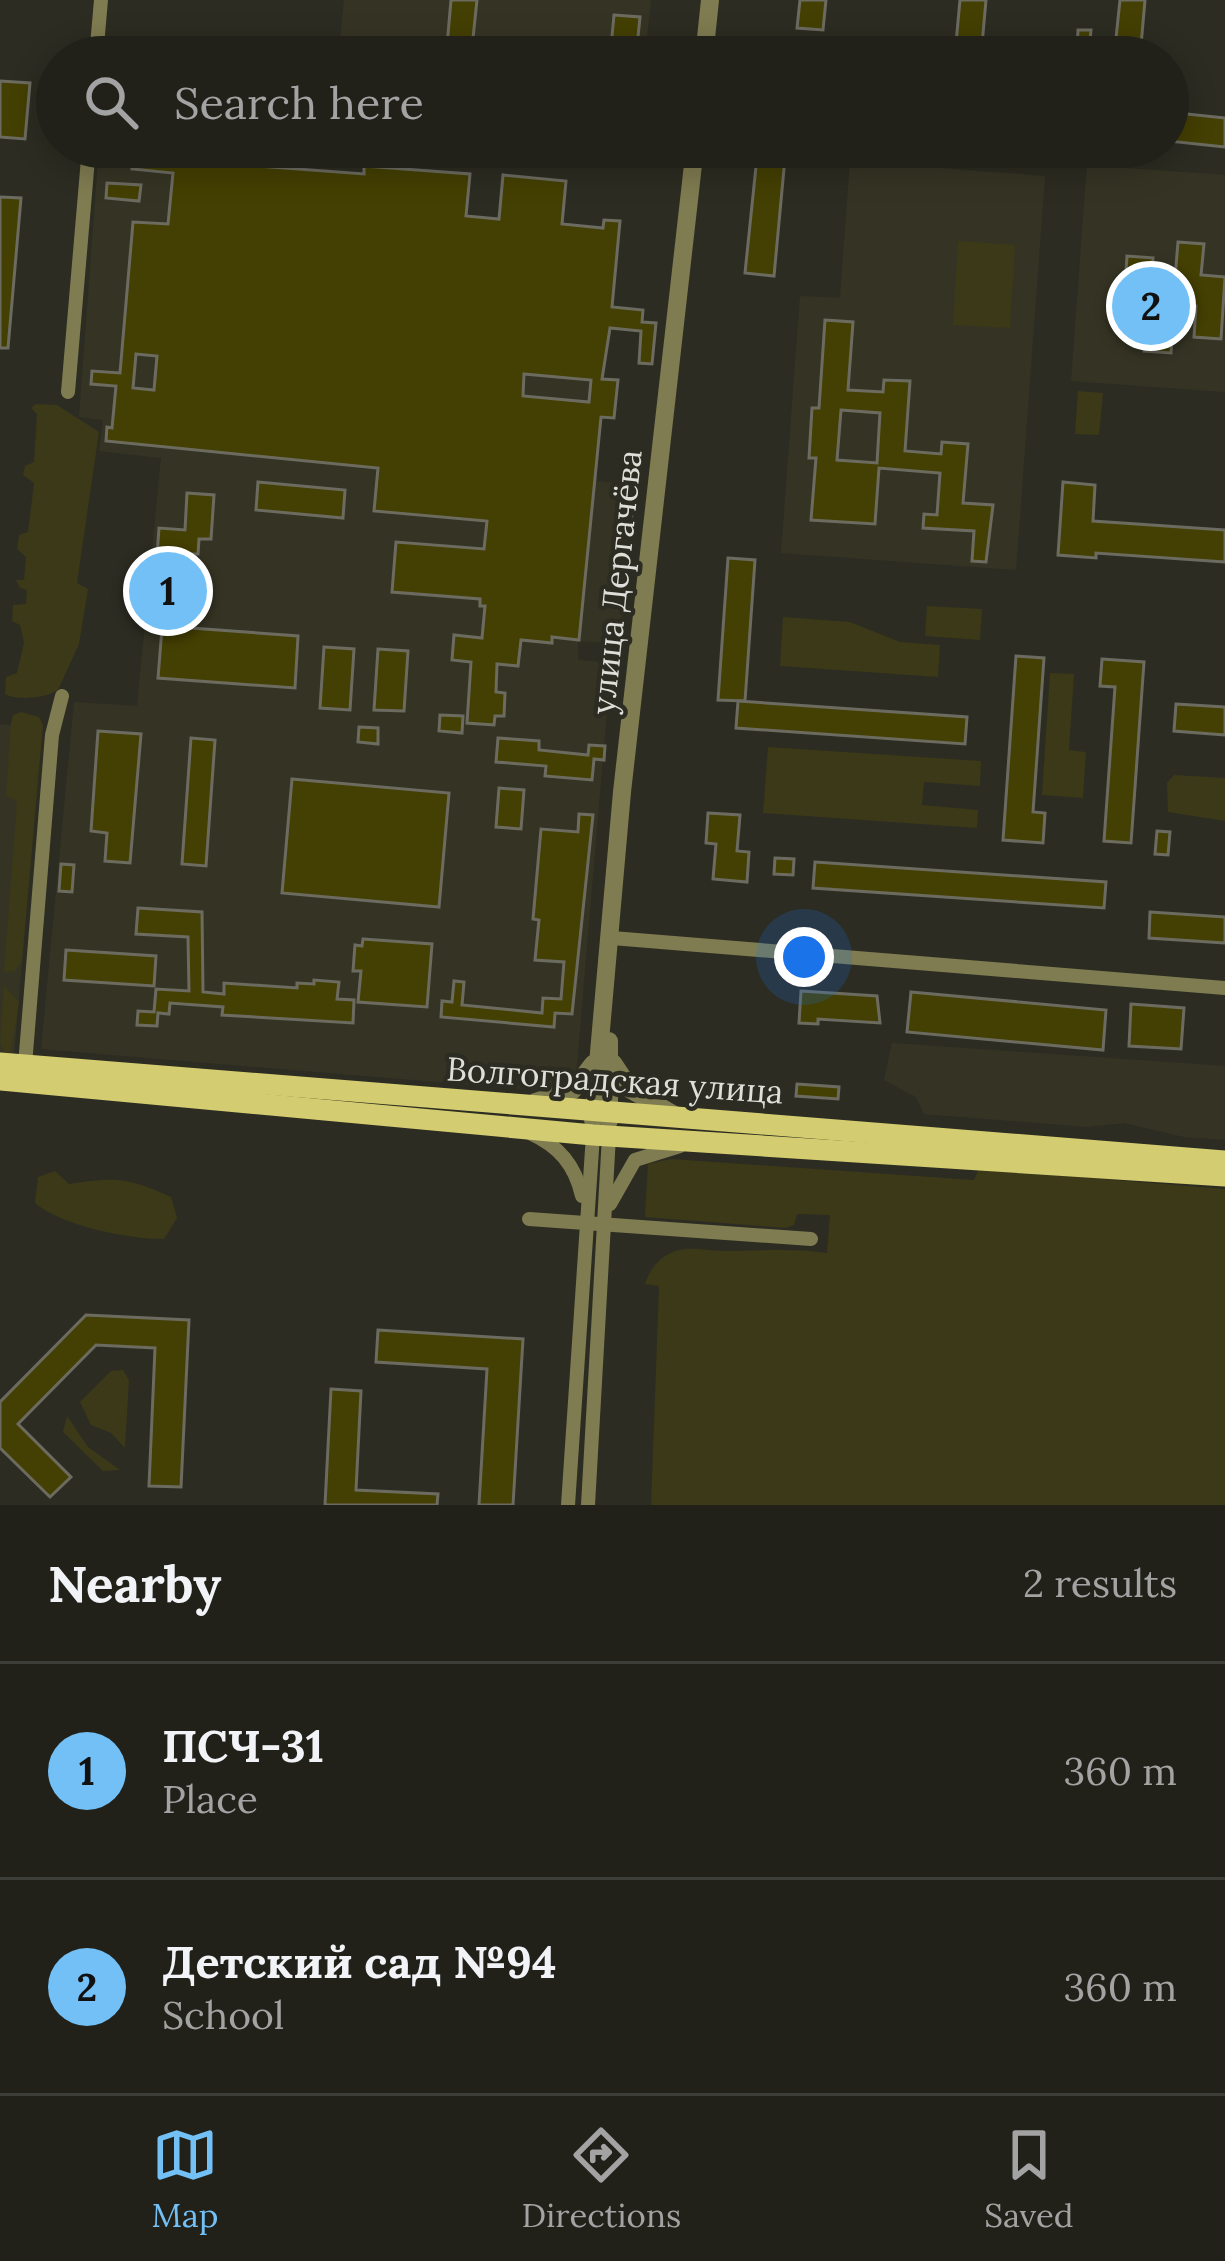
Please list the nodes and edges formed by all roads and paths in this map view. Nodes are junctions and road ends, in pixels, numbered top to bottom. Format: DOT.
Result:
graph roads {
  1 [pos="101,0"];
  2 [pos="710,0"];
  3 [pos="98,36"];
  4 [pos="706,36"];
  5 [pos="87,168"];
  6 [pos="693,168"];
  7 [pos="68,392"];
  8 [pos="62,696"];
  9 [pos="612,938"];
  10 [pos="1225,988"];
  11 [pos="604,1053"];
  12 [pos="0,1063"];
  13 [pos="25,1064"];
  14 [pos="0,1080"];
  15 [pos="512,1116"];
  16 [pos="682,1119"];
  17 [pos="601,1125"];
  18 [pos="700,1142"];
  19 [pos="1225,1161"];
  20 [pos="1225,1176"];
  21 [pos="529,1219"];
  22 [pos="585,1220"];
  23 [pos="605,1220"];
  24 [pos="811,1239"];
  25 [pos="568,1505"];
  26 [pos="588,1505"];
  1 -- 3 [label="street"];
  2 -- 4 [label="street"];
  5 -- 7 [label="street"];
  6 -- 9 [label="street, улица Дергачёва"];
  8 -- 13 [label="street"];
  9 -- 10 [label="street"];
  9 -- 11 [label="street, улица Дергачёва"];
  11 -- 15 [label="street"];
  11 -- 16 [label="street"];
  11 -- 17 [label="street, улица Дергачёва"];
  12 -- 13 [label="main road, Волгоградская улица"];
  13 -- 15 [label="main road, Волгоградская улица"];
  14 -- 15 [label="main road, Волгоградская улица"];
  15 -- 17 [label="main road, Волгоградская улица"];
  15 -- 22 [label="street"];
  16 -- 17 [label="main road, Волгоградская улица"];
  16 -- 19 [label="main road, Волгоградская улица"];
  17 -- 18 [label="main road, Волгоградская улица"];
  17 -- 22 [label="street, улица Дергачёва"];
  17 -- 23 [label="street, улица Дергачёва"];
  18 -- 20 [label="main road, Волгоградская улица"];
  18 -- 23 [label="street"];
  21 -- 22 [label="street"];
  22 -- 23 [label="street"];
  22 -- 25 [label="street, улица Дергачёва"];
  23 -- 24 [label="street"];
  23 -- 26 [label="street, улица Дергачёва"];
}
